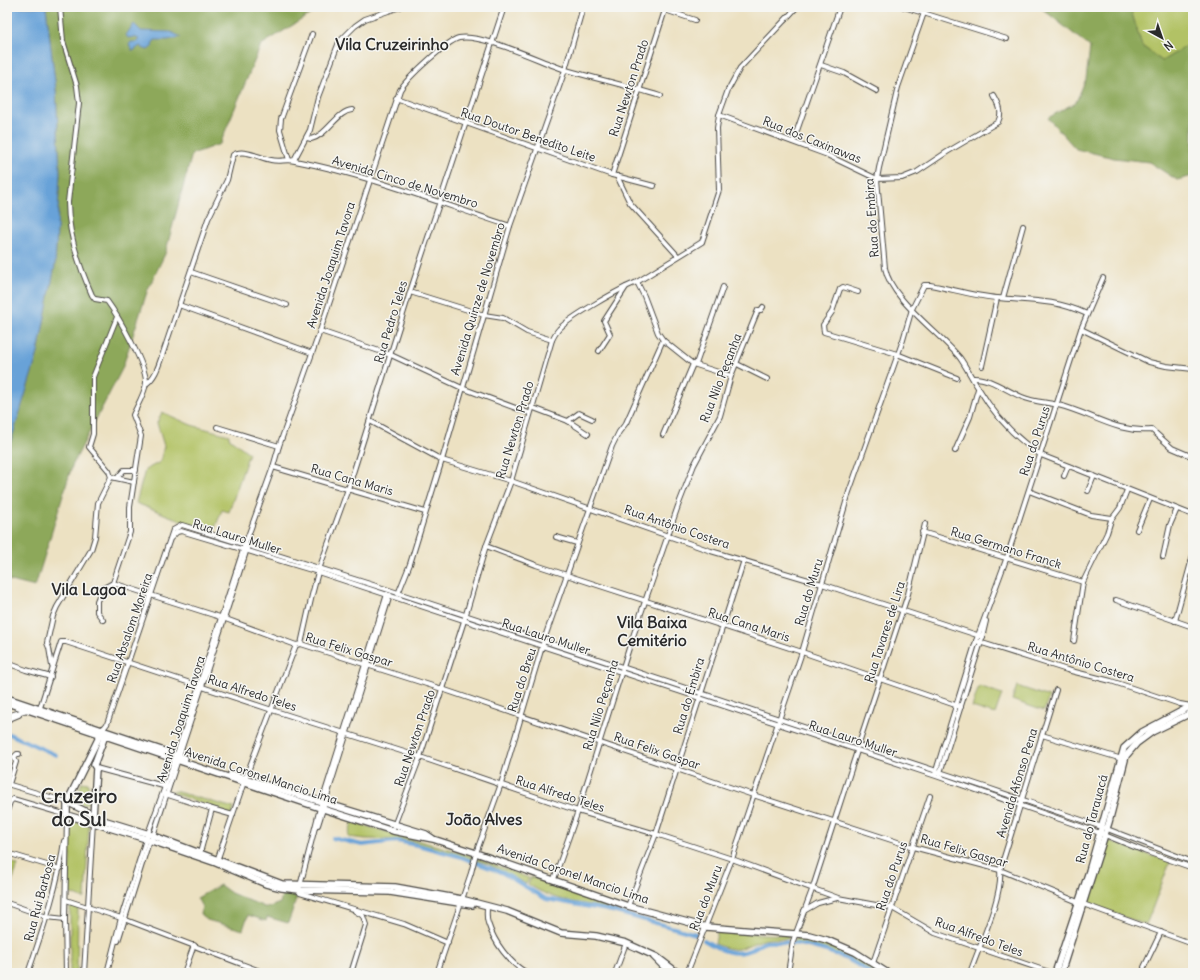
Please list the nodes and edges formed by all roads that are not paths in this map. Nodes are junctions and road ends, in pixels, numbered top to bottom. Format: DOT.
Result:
graph roads {
  1 [pos="60,7"];
  2 [pos="400,7"];
  3 [pos="504,7"];
  4 [pos="583,7"];
  5 [pos="656,7"];
  6 [pos="797,7"];
  7 [pos="840,7"];
  8 [pos="904,7"];
  9 [pos="926,7"];
  10 [pos="665,8"];
  11 [pos="924,14"];
  12 [pos="695,20"];
  13 [pos="312,34"];
  14 [pos="1007,39"];
  15 [pos="493,44"];
  16 [pos="821,65"];
  17 [pos="565,70"];
  18 [pos="638,89"];
  19 [pos="877,91"];
  20 [pos="660,96"];
  21 [pos="994,96"];
  22 [pos="396,98"];
  23 [pos="352,110"];
  24 [pos="719,115"];
  25 [pos="465,124"];
  26 [pos="307,138"];
  27 [pos="793,142"];
  28 [pos="538,148"];
  29 [pos="292,160"];
  30 [pos="612,175"];
  31 [pos="617,176"];
  32 [pos="369,179"];
  33 [pos="877,179"];
  34 [pos="654,186"];
  35 [pos="440,203"];
  36 [pos="510,226"];
  37 [pos="1024,226"];
  38 [pos="678,256"];
  39 [pos="191,272"];
  40 [pos="1103,278"];
  41 [pos="636,282"];
  42 [pos="628,285"];
  43 [pos="723,287"];
  44 [pos="410,292"];
  45 [pos="858,292"];
  46 [pos="997,298"];
  47 [pos="1003,298"];
  48 [pos="287,304"];
  49 [pos="179,305"];
  50 [pos="763,307"];
  51 [pos="912,309"];
  52 [pos="1087,314"];
  53 [pos="484,315"];
  54 [pos="116,317"];
  55 [pos="1081,329"];
  56 [pos="320,331"];
  57 [pos="552,340"];
  58 [pos="663,340"];
  59 [pos="599,351"];
  60 [pos="312,353"];
  61 [pos="897,354"];
  62 [pos="391,355"];
  63 [pos="695,364"];
  64 [pos="737,364"];
  65 [pos="982,366"];
  66 [pos="1193,369"];
  67 [pos="731,376"];
  68 [pos="957,378"];
  69 [pos="973,378"];
  70 [pos="767,379"];
  71 [pos="146,384"];
  72 [pos="462,388"];
  73 [pos="978,389"];
  74 [pos="1057,404"];
  75 [pos="531,408"];
  76 [pos="530,413"];
  77 [pos="592,419"];
  78 [pos="370,421"];
  79 [pos="568,421"];
  80 [pos="218,427"];
  81 [pos="588,434"];
  82 [pos="663,435"];
  83 [pos="279,446"];
  84 [pos="955,451"];
  85 [pos="1041,455"];
  86 [pos="1193,457"];
  87 [pos="442,460"];
  88 [pos="1068,466"];
  89 [pos="274,467"];
  90 [pos="136,470"];
  91 [pos="1064,476"];
  92 [pos="1094,476"];
  93 [pos="118,477"];
  94 [pos="110,478"];
  95 [pos="510,481"];
  96 [pos="134,482"];
  97 [pos="348,489"];
  98 [pos="1127,490"];
  99 [pos="1029,491"];
  100 [pos="1088,491"];
  101 [pos="1150,499"];
  102 [pos="589,508"];
  103 [pos="1177,509"];
  104 [pos="425,512"];
  105 [pos="1193,514"];
  106 [pos="1112,518"];
  107 [pos="925,524"];
  108 [pos="1137,530"];
  109 [pos="922,532"];
  110 [pos="668,535"];
  111 [pos="556,537"];
  112 [pos="170,539"];
  113 [pos="577,543"];
  114 [pos="247,545"];
  115 [pos="486,546"];
  116 [pos="245,550"];
  117 [pos="1193,554"];
  118 [pos="1007,557"];
  119 [pos="1163,557"];
  120 [pos="744,560"];
  121 [pos="321,568"];
  122 [pos="318,572"];
  123 [pos="566,575"];
  124 [pos="113,582"];
  125 [pos="1083,582"];
  126 [pos="822,584"];
  127 [pos="390,590"];
  128 [pos="398,593"];
  129 [pos="151,595"];
  130 [pos="388,596"];
  131 [pos="397,598"];
  132 [pos="1116,600"];
  133 [pos="646,602"];
  134 [pos="903,610"];
  135 [pos="465,616"];
  136 [pos="222,617"];
  137 [pos="103,620"];
  138 [pos="464,621"];
  139 [pos="1175,621"];
  140 [pos="722,626"];
  141 [pos="1193,627"];
  142 [pos="504,632"];
  143 [pos="980,636"];
  144 [pos="976,641"];
  145 [pos="1074,641"];
  146 [pos="982,642"];
  147 [pos="296,644"];
  148 [pos="301,644"];
  149 [pos="543,644"];
  150 [pos="802,652"];
  151 [pos="129,662"];
  152 [pos="7,663"];
  153 [pos="365,665"];
  154 [pos="623,668"];
  155 [pos="53,669"];
  156 [pos="621,673"];
  157 [pos="51,677"];
  158 [pos="880,680"];
  159 [pos="200,686"];
  160 [pos="442,689"];
  161 [pos="1056,690"];
  162 [pos="700,696"];
  163 [pos="7,698"];
  164 [pos="7,703"];
  165 [pos="1180,704"];
  166 [pos="955,705"];
  167 [pos="24,707"];
  168 [pos="961,707"];
  169 [pos="1185,709"];
  170 [pos="1192,709"];
  171 [pos="272,710"];
  172 [pos="39,711"];
  173 [pos="7,716"];
  174 [pos="520,716"];
  175 [pos="7,720"];
  176 [pos="777,722"];
  177 [pos="105,731"];
  178 [pos="345,734"];
  179 [pos="1042,735"];
  180 [pos="600,742"];
  181 [pos="858,746"];
  182 [pos="857,751"];
  183 [pos="19,754"];
  184 [pos="420,757"];
  185 [pos="178,758"];
  186 [pos="1122,759"];
  187 [pos="85,767"];
  188 [pos="677,768"];
  189 [pos="95,769"];
  190 [pos="937,774"];
  191 [pos="244,781"];
  192 [pos="8,784"];
  193 [pos="501,784"];
  194 [pos="167,787"];
  195 [pos="165,794"];
  196 [pos="753,795"];
  197 [pos="930,796"];
  198 [pos="1023,800"];
  199 [pos="67,802"];
  200 [pos="1021,805"];
  201 [pos="323,806"];
  202 [pos="212,809"];
  203 [pos="7,811"];
  204 [pos="578,812"];
  205 [pos="67,815"];
  206 [pos="233,815"];
  207 [pos="93,818"];
  208 [pos="834,821"];
  209 [pos="66,826"];
  210 [pos="394,828"];
  211 [pos="1103,831"];
  212 [pos="656,834"];
  213 [pos="150,837"];
  214 [pos="913,847"];
  215 [pos="476,852"];
  216 [pos="7,853"];
  217 [pos="200,853"];
  218 [pos="732,859"];
  219 [pos="217,861"];
  220 [pos="1193,862"];
  221 [pos="1193,868"];
  222 [pos="60,870"];
  223 [pos="1000,870"];
  224 [pos="554,880"];
  225 [pos="300,890"];
  226 [pos="812,890"];
  227 [pos="838,898"];
  228 [pos="66,900"];
  229 [pos="461,902"];
  230 [pos="7,903"];
  231 [pos="1080,904"];
  232 [pos="86,906"];
  233 [pos="485,906"];
  234 [pos="628,906"];
  235 [pos="350,908"];
  236 [pos="892,908"];
  237 [pos="803,912"];
  238 [pos="47,917"];
  239 [pos="121,918"];
  240 [pos="65,919"];
  241 [pos="126,920"];
  242 [pos="706,927"];
  243 [pos="1161,932"];
  244 [pos="796,934"];
  245 [pos="626,942"];
  246 [pos="448,943"];
  247 [pos="1193,944"];
  248 [pos="194,945"];
  249 [pos="978,949"];
  250 [pos="653,955"];
  251 [pos="111,959"];
  252 [pos="873,963"];
  253 [pos="1144,967"];
  254 [pos="28,973"];
  255 [pos="66,973"];
  256 [pos="84,973"];
  257 [pos="107,973"];
  258 [pos="184,973"];
  259 [pos="265,973"];
  260 [pos="274,973"];
  261 [pos="278,973"];
  262 [pos="351,973"];
  263 [pos="437,973"];
  264 [pos="527,973"];
  265 [pos="615,973"];
  266 [pos="670,973"];
  267 [pos="678,973"];
  268 [pos="687,973"];
  269 [pos="788,973"];
  270 [pos="888,973"];
  271 [pos="970,973"];
  272 [pos="1054,973"];
  273 [pos="1061,973"];
  1 -- 54 [label="street"];
  2 -- 26 [label="street"];
  3 -- 15 [label="street, Rua Pedro Teles"];
  4 -- 17 [label="street, Avenida Quinze de Novembro"];
  5 -- 10 [label="street"];
  6 -- 24 [label="street, Rua Newton Prado"];
  7 -- 16 [label="street"];
  8 -- 11 [label="street"];
  9 -- 11 [label="street, Rua do Embira"];
  10 -- 12 [label="street"];
  10 -- 18 [label="street, Rua Newton Prado"];
  11 -- 14 [label="street"];
  11 -- 33 [label="street, Rua do Embira"];
  13 -- 29 [label="street"];
  15 -- 17 [label="street"];
  15 -- 22 [label="street, Avenida Joaquim Tavora"];
  15 -- 25 [label="street, Rua Pedro Teles"];
  16 -- 19 [label="street"];
  16 -- 27 [label="street"];
  17 -- 18 [label="street"];
  17 -- 28 [label="street, Avenida Quinze de Novembro"];
  18 -- 20 [label="street"];
  18 -- 30 [label="street, Rua Newton Prado"];
  21 -- 33 [label="street"];
  22 -- 25 [label="street, Rua Doutor Benedito Leite"];
  22 -- 32 [label="street, Avenida Joaquim Tavora"];
  23 -- 26 [label="street"];
  24 -- 27 [label="street, Rua dos Caxinawas"];
  24 -- 38 [label="street, Rua Newton Prado"];
  25 -- 28 [label="street, Rua Doutor Benedito Leite"];
  25 -- 35 [label="street, Rua Pedro Teles"];
  26 -- 29 [label="street"];
  27 -- 33 [label="street, Rua dos Caxinawas"];
  28 -- 30 [label="street, Rua Doutor Benedito Leite"];
  28 -- 36 [label="street, Avenida Quinze de Novembro"];
  29 -- 32 [label="street, Avenida Cinco de Novembro"];
  29 -- 39 [label="street, Avenida Cinco de Novembro"];
  30 -- 31 [label="street, Rua Doutor Benedito Leite"];
  31 -- 34 [label="street, Rua Doutor Benedito Leite"];
  31 -- 38 [label="street"];
  32 -- 35 [label="street, Avenida Cinco de Novembro"];
  32 -- 56 [label="street, Avenida Joaquim Tavora"];
  33 -- 51 [label="street, Rua do Embira"];
  35 -- 36 [label="street, Avenida Cinco de Novembro"];
  35 -- 44 [label="street, Rua Pedro Teles"];
  36 -- 53 [label="street, Avenida Quinze de Novembro"];
  37 -- 47 [label="street"];
  38 -- 41 [label="street, Rua Newton Prado"];
  39 -- 48 [label="street"];
  39 -- 49 [label="street, Avenida Cinco de Novembro"];
  40 -- 52 [label="street, Rua do Purus"];
  41 -- 42 [label="street, Rua Newton Prado"];
  41 -- 58 [label="street"];
  42 -- 57 [label="street, Rua Newton Prado"];
  42 -- 59 [label="street"];
  43 -- 63 [label="street"];
  44 -- 53 [label="street"];
  44 -- 62 [label="street, Rua Pedro Teles"];
  45 -- 61 [label="street"];
  46 -- 47 [label="street"];
  46 -- 51 [label="street, Rua do Muru"];
  46 -- 65 [label="street"];
  47 -- 52 [label="street"];
  49 -- 60 [label="street"];
  49 -- 71 [label="street, Avenida Cinco de Novembro"];
  50 -- 64 [label="street, Rua Nilo Peçanha"];
  51 -- 61 [label="street, Rua do Muru"];
  51 -- 69 [label="street, Rua do Embira"];
  52 -- 55 [label="street, Rua do Purus"];
  53 -- 57 [label="street"];
  53 -- 72 [label="street, Avenida Quinze de Novembro"];
  54 -- 71 [label="street"];
  54 -- 94 [label="street"];
  55 -- 66 [label="street"];
  55 -- 74 [label="street, Rua do Purus"];
  56 -- 60 [label="street, Avenida Joaquim Tavora"];
  56 -- 62 [label="street"];
  57 -- 75 [label="street, Rua Newton Prado"];
  58 -- 63 [label="street"];
  58 -- 102 [label="street, Rua do Breu"];
  60 -- 83 [label="street, Avenida Joaquim Tavora"];
  61 -- 68 [label="street"];
  61 -- 126 [label="street, Rua do Muru"];
  62 -- 72 [label="street"];
  62 -- 78 [label="street, Rua Pedro Teles"];
  63 -- 67 [label="street"];
  63 -- 82 [label="street"];
  64 -- 67 [label="street, Rua Nilo Peçanha"];
  64 -- 70 [label="street"];
  67 -- 110 [label="street, Rua Nilo Peçanha"];
  69 -- 73 [label="street, Rua do Embira"];
  69 -- 74 [label="street"];
  71 -- 90 [label="street, Avenida Cinco de Novembro"];
  72 -- 76 [label="street"];
  72 -- 87 [label="street, Avenida Quinze de Novembro"];
  73 -- 84 [label="street"];
  73 -- 85 [label="street, Rua do Embira"];
  74 -- 85 [label="street, Rua do Purus"];
  74 -- 86 [label="street"];
  75 -- 76 [label="street, Rua Newton Prado"];
  75 -- 79 [label="street"];
  76 -- 95 [label="street, Rua Newton Prado"];
  77 -- 79 [label="street"];
  78 -- 87 [label="street, Rua Antônio Costera"];
  78 -- 97 [label="street, Rua Pedro Teles"];
  79 -- 81 [label="street"];
  80 -- 83 [label="street"];
  83 -- 89 [label="street, Avenida Joaquim Tavora"];
  85 -- 88 [label="street, Rua do Embira"];
  85 -- 99 [label="street, Rua do Purus"];
  87 -- 95 [label="street, Rua Antônio Costera"];
  87 -- 104 [label="street, Avenida Quinze de Novembro"];
  88 -- 91 [label="street"];
  88 -- 92 [label="street, Rua do Embira"];
  89 -- 97 [label="street, Rua Cana Maris"];
  89 -- 114 [label="street, Avenida Joaquim Tavora"];
  90 -- 93 [label="street"];
  90 -- 96 [label="street, Avenida Cinco de Novembro"];
  92 -- 98 [label="street, Rua do Embira"];
  92 -- 100 [label="street"];
  93 -- 94 [label="street"];
  93 -- 96 [label="street"];
  94 -- 155 [label="street"];
  95 -- 102 [label="street, Rua Antônio Costera"];
  95 -- 115 [label="street, Rua Newton Prado"];
  96 -- 124 [label="street, Avenida Cinco de Novembro"];
  97 -- 104 [label="street, Rua Cana Maris"];
  97 -- 121 [label="street, Rua Pedro Teles"];
  98 -- 101 [label="street, Rua do Embira"];
  98 -- 106 [label="street"];
  99 -- 106 [label="street"];
  99 -- 118 [label="street, Rua do Purus"];
  101 -- 103 [label="street, Rua do Embira"];
  101 -- 108 [label="street"];
  102 -- 110 [label="street, Rua Antônio Costera"];
  102 -- 113 [label="street, Rua do Breu"];
  103 -- 105 [label="street, Rua do Embira"];
  103 -- 119 [label="street"];
  104 -- 128 [label="street, Avenida Quinze de Novembro"];
  106 -- 125 [label="street"];
  107 -- 109 [label="street, Rua Tavares de Lira"];
  109 -- 118 [label="street, Rua Germano Franck"];
  109 -- 134 [label="street, Rua Tavares de Lira"];
  110 -- 120 [label="street, Rua Antônio Costera"];
  110 -- 133 [label="street, Rua Nilo Peçanha"];
  111 -- 113 [label="street"];
  112 -- 114 [label="street, Rua Lauro Muller"];
  112 -- 116 [label="street, Rua Lauro Muller"];
  112 -- 129 [label="street, Rua Absalom Moreira"];
  113 -- 123 [label="street, Rua do Breu"];
  114 -- 116 [label="street, Avenida Joaquim Tavora"];
  114 -- 121 [label="street, Rua Lauro Muller"];
  115 -- 123 [label="street, Rua Cana Maris"];
  115 -- 135 [label="street, Rua Newton Prado"];
  116 -- 122 [label="street, Rua Lauro Muller"];
  116 -- 136 [label="street, Avenida Joaquim Tavora"];
  117 -- 139 [label="street"];
  118 -- 125 [label="street, Rua Germano Franck"];
  118 -- 143 [label="street, Rua do Purus"];
  120 -- 126 [label="street, Rua Antônio Costera"];
  120 -- 140 [label="street, Rua do Embira"];
  121 -- 122 [label="street, Rua Pedro Teles"];
  121 -- 127 [label="street, Rua Lauro Muller"];
  122 -- 130 [label="street, Rua Lauro Muller"];
  122 -- 148 [label="street, Rua Pedro Teles"];
  123 -- 133 [label="street, Rua Cana Maris"];
  123 -- 149 [label="street, Rua do Breu"];
  124 -- 129 [label="street, Rua Felix Gaspar"];
  124 -- 137 [label="street"];
  125 -- 145 [label="street"];
  126 -- 134 [label="street, Rua Antônio Costera"];
  126 -- 150 [label="street, Rua do Muru"];
  127 -- 128 [label="street, Rua Lauro Muller"];
  127 -- 130 [label="street"];
  128 -- 131 [label="street, Avenida Quinze de Novembro"];
  128 -- 135 [label="street, Rua Lauro Muller"];
  129 -- 136 [label="street, Rua Felix Gaspar"];
  129 -- 151 [label="street, Rua Absalom Moreira"];
  130 -- 131 [label="street, Rua Lauro Muller"];
  130 -- 153 [label="street"];
  131 -- 138 [label="street, Rua Lauro Muller"];
  132 -- 139 [label="street"];
  133 -- 140 [label="street, Rua Cana Maris"];
  133 -- 154 [label="street, Rua Nilo Peçanha"];
  134 -- 143 [label="street, Rua Antônio Costera"];
  134 -- 158 [label="street, Rua Tavares de Lira"];
  135 -- 138 [label="street, Rua Newton Prado"];
  135 -- 142 [label="street, Rua Lauro Muller"];
  136 -- 147 [label="street, Rua Felix Gaspar"];
  136 -- 159 [label="street, Avenida Joaquim Tavora"];
  138 -- 142 [label="street, Rua Lauro Muller"];
  138 -- 160 [label="street, Rua Newton Prado"];
  139 -- 141 [label="street"];
  140 -- 150 [label="street, Rua Cana Maris"];
  140 -- 162 [label="street, Rua do Embira"];
  142 -- 149 [label="street, Rua Lauro Muller"];
  143 -- 144 [label="street, Rua do Purus"];
  143 -- 146 [label="street, Rua do Purus"];
  144 -- 146 [label="street, Rua Antônio Costera"];
  144 -- 166 [label="street, Rua do Purus"];
  146 -- 165 [label="street, Rua Antônio Costera"];
  146 -- 168 [label="street, Rua do Purus"];
  147 -- 148 [label="street, Rua Felix Gaspar"];
  147 -- 171 [label="street"];
  148 -- 153 [label="street, Rua Felix Gaspar"];
  149 -- 154 [label="street, Rua Lauro Muller"];
  149 -- 156 [label="street, Rua Lauro Muller"];
  149 -- 174 [label="street, Rua do Breu"];
  150 -- 158 [label="street, Rua Cana Maris"];
  150 -- 176 [label="street, Rua do Muru"];
  151 -- 155 [label="street, Rua Alfredo Teles"];
  151 -- 159 [label="street, Rua Alfredo Teles"];
  151 -- 177 [label="street, Rua Absalom Moreira"];
  152 -- 157 [label="street"];
  153 -- 160 [label="street, Rua Felix Gaspar"];
  153 -- 178 [label="street"];
  154 -- 156 [label="street, Rua Nilo Peçanha"];
  154 -- 162 [label="street, Rua Lauro Muller"];
  155 -- 157 [label="street"];
  156 -- 162 [label="street, Rua Lauro Muller"];
  156 -- 180 [label="street, Rua Nilo Peçanha"];
  157 -- 172 [label="street"];
  158 -- 166 [label="street, Rua Cana Maris"];
  158 -- 181 [label="street, Rua Tavares de Lira"];
  159 -- 171 [label="street, Rua Alfredo Teles"];
  159 -- 185 [label="street, Avenida Joaquim Tavora"];
  160 -- 174 [label="street, Rua Felix Gaspar"];
  160 -- 184 [label="street, Rua Newton Prado"];
  161 -- 179 [label="street, Avenida Afonso Pena"];
  162 -- 176 [label="street, Rua Lauro Muller"];
  162 -- 188 [label="street, Rua do Embira"];
  163 -- 167 [label="main road"];
  164 -- 167 [label="main road"];
  165 -- 169 [label="street, Rua Antônio Costera"];
  165 -- 170 [label="street, Rua Antônio Costera"];
  166 -- 168 [label="street, Rua Cana Maris"];
  166 -- 190 [label="street, Rua do Purus"];
  167 -- 172 [label="main road, Avenida Coronel Mancio Lima"];
  167 -- 173 [label="street"];
  167 -- 175 [label="street"];
  168 -- 190 [label="street, Rua do Purus"];
  169 -- 170 [label="main road, Rua do Tarauacá"];
  169 -- 186 [label="main road, Rua do Tarauacá"];
  170 -- 186 [label="main road, Rua do Tarauacá"];
  171 -- 178 [label="street, Rua Alfredo Teles"];
  171 -- 191 [label="street"];
  172 -- 177 [label="main road, Avenida Coronel Mancio Lima"];
  174 -- 180 [label="street, Rua Felix Gaspar"];
  174 -- 193 [label="street, Rua do Breu"];
  176 -- 181 [label="street, Rua Lauro Muller"];
  176 -- 182 [label="street, Rua Lauro Muller"];
  176 -- 196 [label="street, Rua do Muru"];
  177 -- 185 [label="main road, Avenida Coronel Mancio Lima"];
  177 -- 187 [label="main road"];
  177 -- 189 [label="main road"];
  178 -- 184 [label="street, Rua Alfredo Teles"];
  178 -- 201 [label="street"];
  179 -- 186 [label="street"];
  179 -- 198 [label="street, Avenida Afonso Pena"];
  180 -- 188 [label="street, Rua Felix Gaspar"];
  180 -- 204 [label="street, Rua Nilo Peçanha"];
  181 -- 190 [label="street, Rua Lauro Muller"];
  182 -- 190 [label="street, Rua Lauro Muller"];
  182 -- 208 [label="street"];
  183 -- 192 [label="street"];
  184 -- 193 [label="street, Rua Alfredo Teles"];
  184 -- 210 [label="street, Rua Newton Prado"];
  185 -- 191 [label="main road, Avenida Coronel Mancio Lima"];
  185 -- 194 [label="street, Avenida Joaquim Tavora"];
  186 -- 211 [label="main road, Rua do Tarauacá"];
  187 -- 189 [label="main road"];
  187 -- 189 [label="main road"];
  187 -- 199 [label="main road"];
  188 -- 196 [label="street, Rua Felix Gaspar"];
  188 -- 212 [label="street, Rua do Embira"];
  189 -- 194 [label="street"];
  189 -- 207 [label="main road"];
  190 -- 198 [label="street, Rua Lauro Muller"];
  190 -- 200 [label="street, Rua Lauro Muller"];
  191 -- 201 [label="main road, Avenida Coronel Mancio Lima"];
  191 -- 206 [label="street"];
  192 -- 199 [label="street"];
  193 -- 204 [label="street, Rua Alfredo Teles"];
  193 -- 215 [label="street, Rua do Breu"];
  194 -- 195 [label="street, Avenida Joaquim Tavora"];
  195 -- 202 [label="street"];
  195 -- 213 [label="street, Avenida Joaquim Tavora"];
  196 -- 208 [label="street, Rua Felix Gaspar"];
  196 -- 218 [label="street, Rua do Muru"];
  197 -- 214 [label="street, Rua do Purus"];
  198 -- 200 [label="street, Avenida Afonso Pena"];
  198 -- 211 [label="street, Rua Lauro Muller"];
  199 -- 205 [label="main road"];
  199 -- 207 [label="main road"];
  200 -- 211 [label="street, Rua Lauro Muller"];
  200 -- 223 [label="street, Avenida Afonso Pena"];
  201 -- 210 [label="main road, Avenida Coronel Mancio Lima"];
  201 -- 225 [label="street"];
  202 -- 206 [label="street"];
  202 -- 217 [label="street"];
  203 -- 205 [label="street"];
  204 -- 212 [label="street, Rua Alfredo Teles"];
  204 -- 224 [label="street, Rua Nilo Peçanha"];
  205 -- 207 [label="main road"];
  205 -- 209 [label="street"];
  206 -- 219 [label="street"];
  207 -- 213 [label="main road"];
  207 -- 232 [label="street"];
  208 -- 214 [label="street, Rua Felix Gaspar"];
  208 -- 226 [label="street"];
  209 -- 222 [label="street, Rua Rui Barbosa"];
  209 -- 228 [label="street"];
  210 -- 215 [label="main road, Avenida Coronel Mancio Lima"];
  211 -- 220 [label="street, Rua Lauro Muller"];
  211 -- 221 [label="street, Rua Lauro Muller"];
  211 -- 231 [label="main road, Rua do Tarauacá"];
  212 -- 218 [label="street, Rua Alfredo Teles"];
  212 -- 234 [label="street, Rua do Embira"];
  213 -- 217 [label="main road"];
  213 -- 219 [label="main road"];
  213 -- 239 [label="street"];
  213 -- 241 [label="street"];
  214 -- 223 [label="street, Rua Felix Gaspar"];
  214 -- 236 [label="street, Rua do Purus"];
  215 -- 224 [label="main road, Avenida Coronel Mancio Lima"];
  215 -- 229 [label="street, Rua do Breu"];
  216 -- 222 [label="street"];
  217 -- 219 [label="main road"];
  218 -- 226 [label="street, Rua Alfredo Teles"];
  218 -- 242 [label="street, Rua do Muru"];
  219 -- 225 [label="main road"];
  222 -- 238 [label="street, Rua Rui Barbosa"];
  223 -- 231 [label="street, Rua Felix Gaspar"];
  223 -- 249 [label="street, Avenida Afonso Pena"];
  224 -- 234 [label="main road, Avenida Coronel Mancio Lima"];
  225 -- 229 [label="main road"];
  225 -- 235 [label="street"];
  226 -- 227 [label="street, Rua Alfredo Teles"];
  226 -- 237 [label="street"];
  227 -- 236 [label="street, Rua Alfredo Teles"];
  227 -- 237 [label="street"];
  228 -- 232 [label="street"];
  228 -- 240 [label="street"];
  229 -- 233 [label="main road"];
  229 -- 246 [label="street, Rua do Breu"];
  230 -- 238 [label="street"];
  231 -- 243 [label="street, Rua Felix Gaspar"];
  231 -- 272 [label="main road, Rua do Tarauacá"];
  231 -- 273 [label="main road, Rua do Tarauacá"];
  232 -- 239 [label="street"];
  232 -- 256 [label="street"];
  233 -- 245 [label="main road"];
  233 -- 264 [label="street"];
  234 -- 242 [label="main road, Avenida Coronel Mancio Lima"];
  235 -- 246 [label="street"];
  235 -- 262 [label="street"];
  236 -- 249 [label="street, Rua Alfredo Teles"];
  236 -- 252 [label="street, Rua do Purus"];
  237 -- 244 [label="street"];
  238 -- 240 [label="street"];
  238 -- 254 [label="street, Rua Rui Barbosa"];
  239 -- 241 [label="street"];
  239 -- 251 [label="street"];
  240 -- 255 [label="street"];
  241 -- 248 [label="street"];
  241 -- 251 [label="street"];
  242 -- 244 [label="main road, Avenida Coronel Mancio Lima"];
  242 -- 268 [label="street, Rua do Muru"];
  243 -- 247 [label="street, Rua Felix Gaspar"];
  243 -- 253 [label="street"];
  244 -- 252 [label="main road, Avenida Coronel Mancio Lima"];
  244 -- 269 [label="street"];
  245 -- 250 [label="main road"];
  245 -- 265 [label="street"];
  246 -- 263 [label="street, Rua do Breu"];
  248 -- 258 [label="street"];
  248 -- 259 [label="street"];
  249 -- 271 [label="street, Avenida Afonso Pena"];
  249 -- 272 [label="street, Rua Alfredo Teles"];
  250 -- 266 [label="main road"];
  250 -- 267 [label="main road"];
  251 -- 257 [label="street"];
  252 -- 270 [label="main road, Avenida Coronel Mancio Lima"];
  260 -- 261 [label="street"];
}
